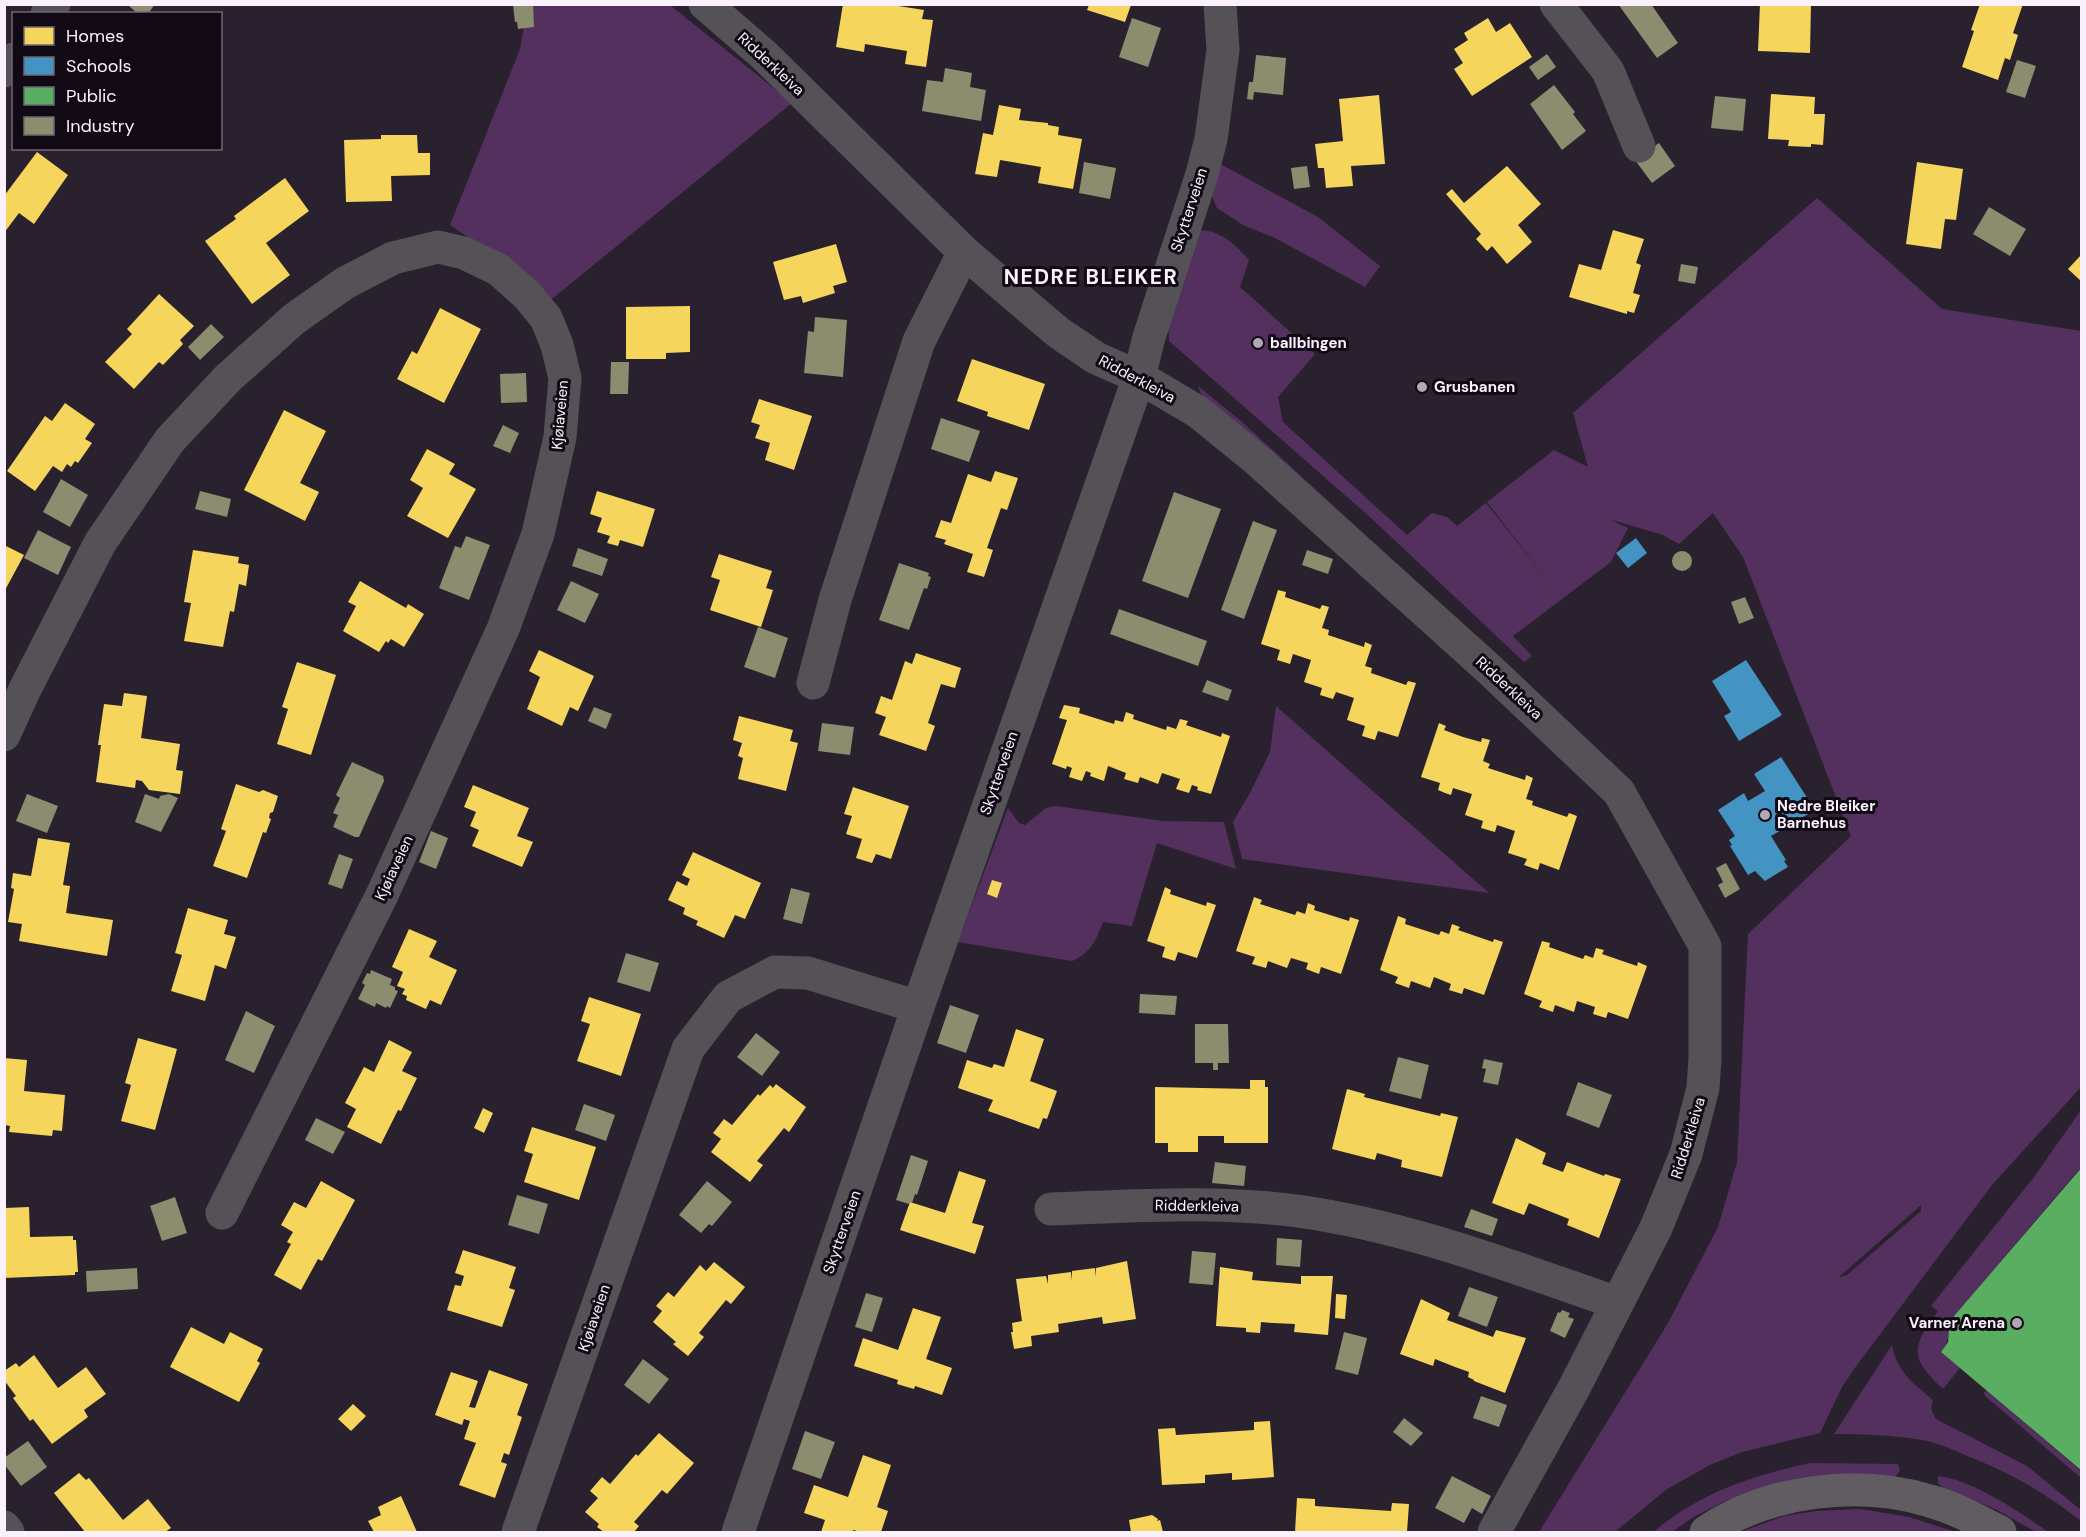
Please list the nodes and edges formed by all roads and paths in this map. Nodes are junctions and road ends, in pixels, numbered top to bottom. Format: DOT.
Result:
graph roads {
  1 [pos="705,4"];
  2 [pos="1220,4"];
  3 [pos="1556,4"];
  4 [pos="1639,146"];
  5 [pos="963,252"];
  6 [pos="1139,377"];
  7 [pos="813,683"];
  8 [pos="4,735"];
  9 [pos="918,1007"];
  10 [pos="1051,1209"];
  11 [pos="222,1214"];
  12 [pos="1617,1303"];
  13 [pos="4,1527"];
  14 [pos="8,1533"];
  15 [pos="518,1533"];
  16 [pos="738,1533"];
  17 [pos="1494,1533"];
  18 [pos="1706,1533"];
  19 [pos="2000,1533"];
  1 -- 5 [label="street, Ridderkleiva"];
  2 -- 6 [label="street, Skytterveien"];
  3 -- 4 [label="street"];
  5 -- 6 [label="street, Ridderkleiva"];
  5 -- 7 [label="street"];
  6 -- 9 [label="street, Skytterveien"];
  6 -- 12 [label="street, Ridderkleiva"];
  8 -- 11 [label="street, Kjøiaveien"];
  9 -- 15 [label="street, Kjøiaveien"];
  9 -- 16 [label="street, Skytterveien"];
  10 -- 12 [label="street, Ridderkleiva"];
  12 -- 17 [label="street, Ridderkleiva"];
  13 -- 14 [label="street"];
  18 -- 19 [label="main road"];
}
